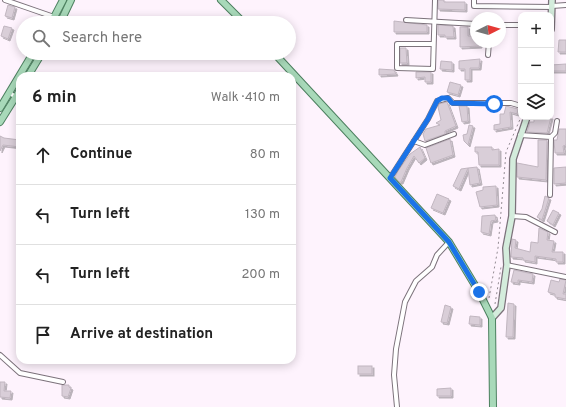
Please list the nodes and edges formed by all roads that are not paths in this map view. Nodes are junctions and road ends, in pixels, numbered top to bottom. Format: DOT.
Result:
graph roads {
  1 [pos="5,0"];
  2 [pos="63,0"];
  3 [pos="72,0"];
  4 [pos="220,0"];
  5 [pos="435,0"];
  6 [pos="474,0"];
  7 [pos="552,4"];
  8 [pos="566,5"];
  9 [pos="43,16"];
  10 [pos="55,16"];
  11 [pos="64,16"];
  12 [pos="237,16"];
  13 [pos="406,20"];
  14 [pos="434,21"];
  15 [pos="470,24"];
  16 [pos="506,24"];
  17 [pos="518,25"];
  18 [pos="433,44"];
  19 [pos="489,48"];
  20 [pos="488,55"];
  21 [pos="29,60"];
  22 [pos="38,60"];
  23 [pos="280,60"];
  24 [pos="22,72"];
  25 [pos="30,72"];
  26 [pos="292,72"];
  27 [pos="296,77"];
  28 [pos="16,82"];
  29 [pos="10,92"];
  30 [pos="16,97"];
  31 [pos="2,99"];
  32 [pos="16,102"];
  33 [pos="518,105"];
  34 [pos="0,108"];
  35 [pos="526,120"];
  36 [pos="557,121"];
  37 [pos="0,122"];
  38 [pos="454,134"];
  39 [pos="520,135"];
  40 [pos="551,136"];
  41 [pos="414,141"];
  42 [pos="390,178"];
  43 [pos="550,195"];
  44 [pos="512,216"];
  45 [pos="555,232"];
  46 [pos="449,242"];
  47 [pos="507,265"];
  48 [pos="566,277"];
  49 [pos="492,318"];
  50 [pos="0,356"];
  51 [pos="63,382"];
  52 [pos="397,407"];
  53 [pos="493,407"];
  1 -- 9 [label="street"];
  2 -- 10 [label="main road"];
  3 -- 11 [label="main road"];
  4 -- 12 [label="main road"];
  5 -- 14 [label="street"];
  6 -- 7 [label="street"];
  7 -- 8 [label="street"];
  13 -- 14 [label="street"];
  14 -- 15 [label="street"];
  14 -- 18 [label="street"];
  16 -- 17 [label="street"];
  18 -- 18 [label="street"];
  19 -- 20 [label="street"];
  21 -- 24 [label="main road"];
  22 -- 25 [label="main road"];
  23 -- 26 [label="main road"];
  27 -- 42 [label="main road"];
  28 -- 29 [label="main road"];
  29 -- 30 [label="street"];
  29 -- 31 [label="main road"];
  31 -- 34 [label="main road"];
  32 -- 37 [label="main road"];
  33 -- 41 [label="street"];
  35 -- 39 [label="main road"];
  36 -- 40 [label="street"];
  38 -- 41 [label="street"];
  39 -- 40 [label="street"];
  39 -- 44 [label="main road"];
  40 -- 43 [label="street"];
  41 -- 42 [label="street"];
  42 -- 46 [label="main road"];
  44 -- 45 [label="street"];
  44 -- 47 [label="main road"];
  46 -- 49 [label="main road"];
  46 -- 52 [label="street"];
  47 -- 48 [label="street"];
  47 -- 49 [label="main road"];
  49 -- 53 [label="main road"];
  50 -- 51 [label="street"];
}
